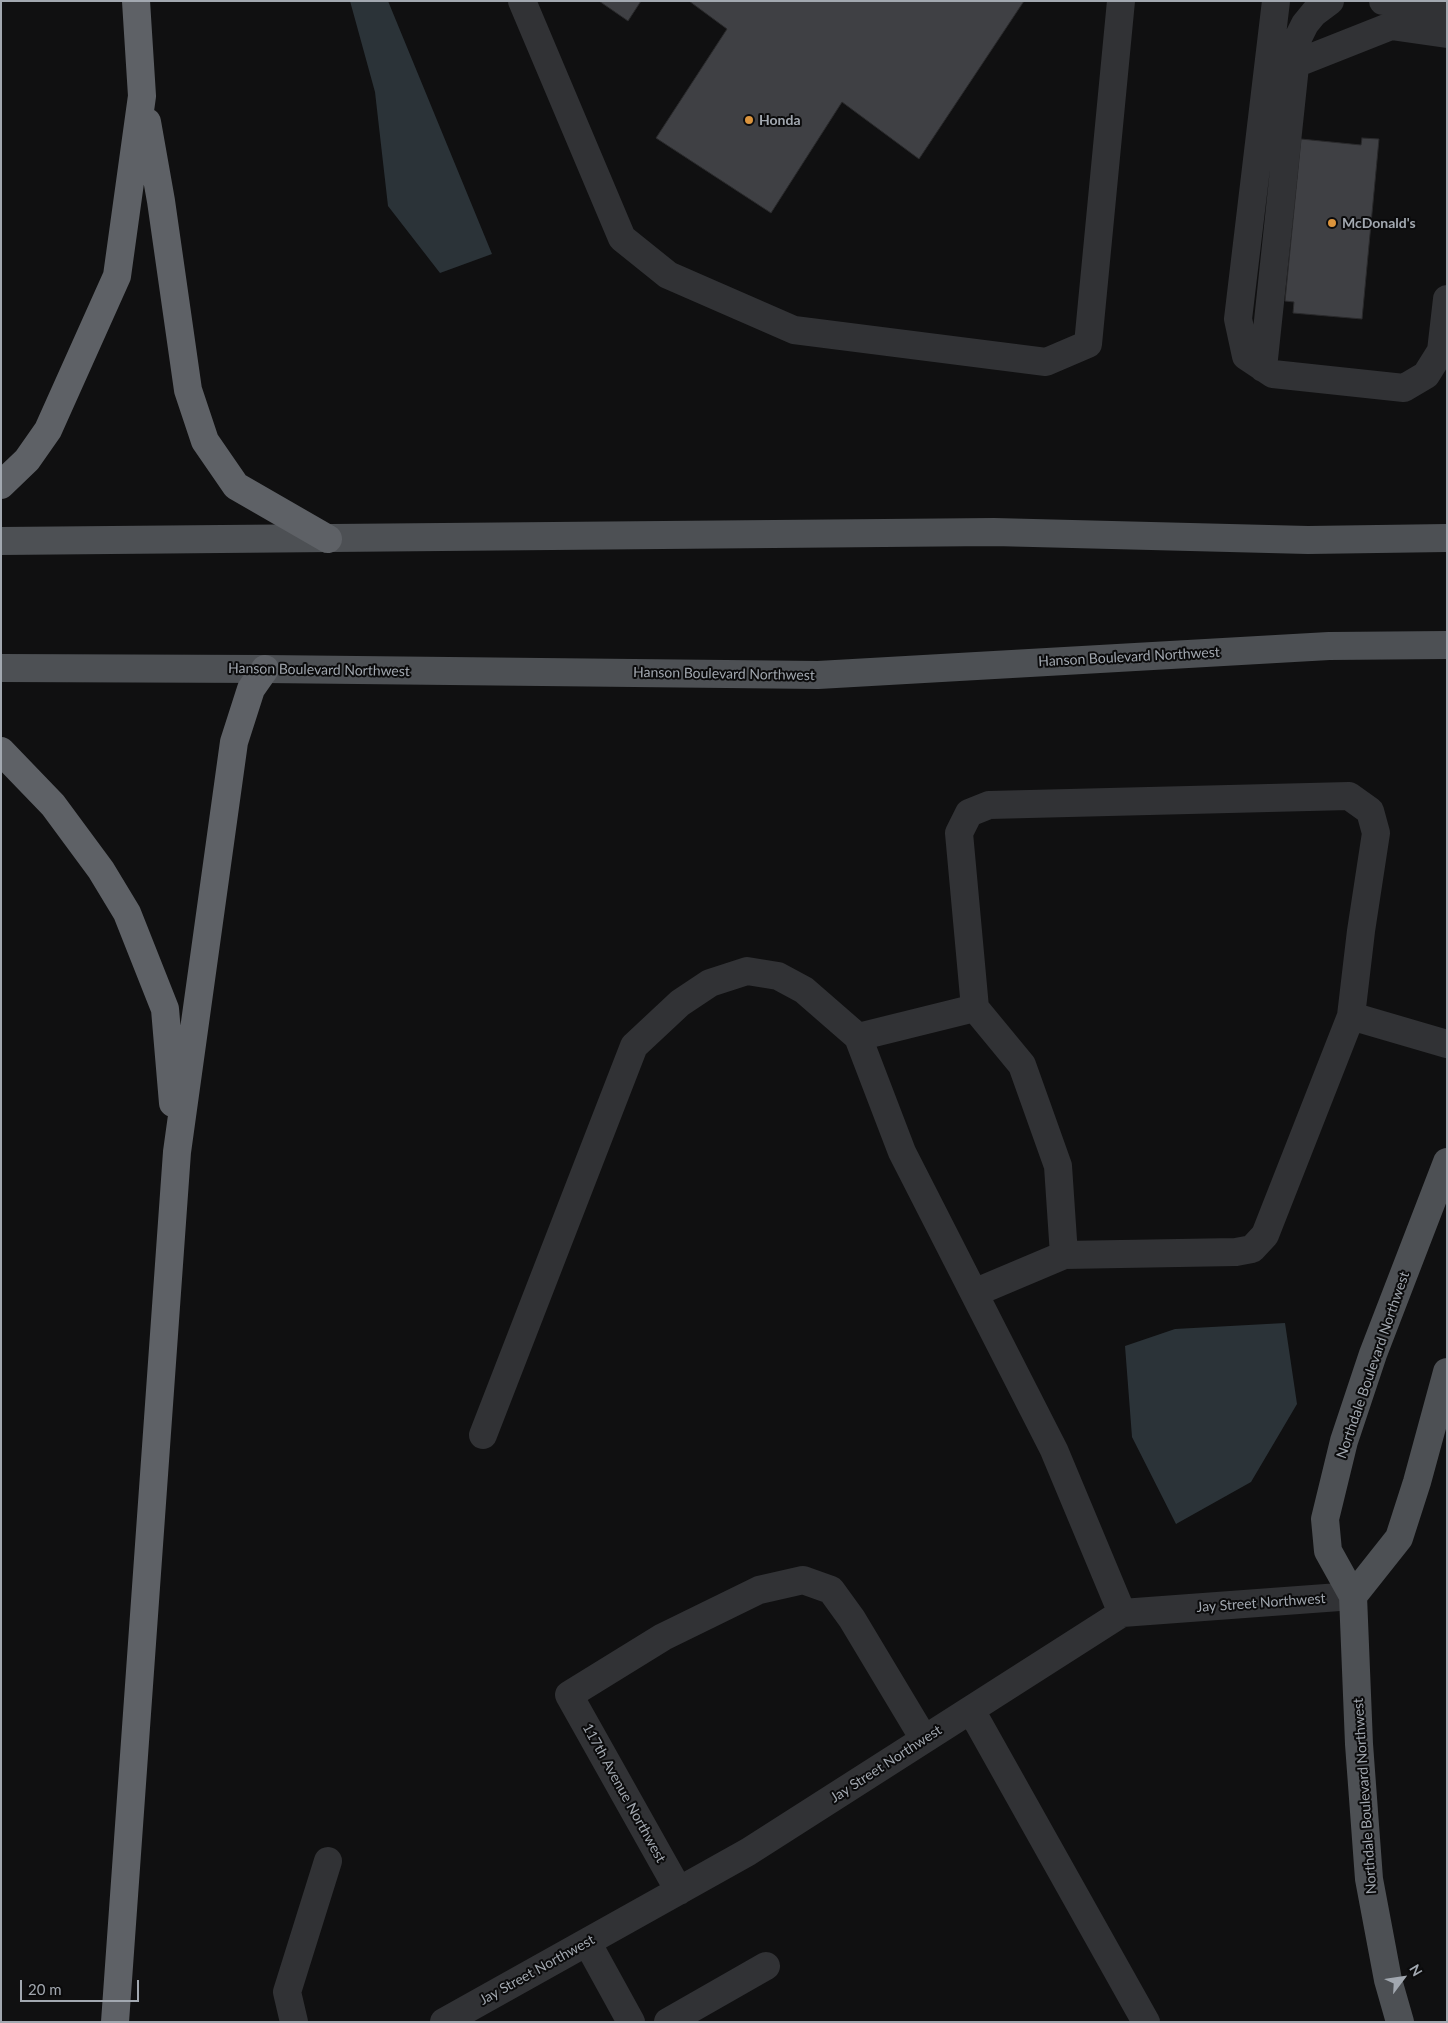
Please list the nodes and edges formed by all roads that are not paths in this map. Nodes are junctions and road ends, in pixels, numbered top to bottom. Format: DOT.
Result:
graph roads {
  1 [pos="136,1"];
  2 [pos="522,1"];
  3 [pos="1121,1"];
  4 [pos="1276,1"];
  5 [pos="1330,1"];
  6 [pos="1383,1"];
  7 [pos="1447,10"];
  8 [pos="1447,34"];
  9 [pos="1295,64"];
  10 [pos="142,96"];
  11 [pos="1447,299"];
  12 [pos="1263,368"];
  13 [pos="1,485"];
  14 [pos="1447,538"];
  15 [pos="328,539"];
  16 [pos="1,541"];
  17 [pos="1447,645"];
  18 [pos="1,668"];
  19 [pos="266,669"];
  20 [pos="1,751"];
  21 [pos="975,1008"];
  22 [pos="1352,1016"];
  23 [pos="858,1037"];
  24 [pos="1447,1044"];
  25 [pos="177,1152"];
  26 [pos="1447,1162"];
  27 [pos="1064,1254"];
  28 [pos="974,1293"];
  29 [pos="1447,1372"];
  30 [pos="483,1435"];
  31 [pos="1353,1596"];
  32 [pos="1122,1613"];
  33 [pos="971,1710"];
  34 [pos="924,1740"];
  35 [pos="328,1861"];
  36 [pos="679,1891"];
  37 [pos="587,1942"];
  38 [pos="766,1966"];
  39 [pos="454,2019"];
  40 [pos="115,2022"];
  41 [pos="294,2022"];
  42 [pos="631,2022"];
  43 [pos="668,2022"];
  44 [pos="1146,2022"];
  45 [pos="1400,2022"];
  1 -- 10 [label="highway"];
  2 -- 3 [label="street"];
  4 -- 12 [label="street"];
  5 -- 9 [label="street"];
  6 -- 7 [label="street"];
  8 -- 9 [label="street"];
  9 -- 12 [label="street"];
  10 -- 13 [label="highway"];
  10 -- 15 [label="highway"];
  11 -- 12 [label="street"];
  14 -- 15 [label="main road"];
  15 -- 16 [label="main road"];
  17 -- 19 [label="main road, Hanson Boulevard Northwest"];
  18 -- 19 [label="main road, Hanson Boulevard Northwest"];
  19 -- 25 [label="highway"];
  20 -- 25 [label="highway"];
  21 -- 22 [label="street"];
  21 -- 23 [label="street"];
  21 -- 27 [label="street"];
  22 -- 24 [label="street"];
  22 -- 27 [label="street"];
  23 -- 28 [label="street"];
  23 -- 30 [label="street"];
  25 -- 40 [label="highway"];
  26 -- 31 [label="main road, Northdale Boulevard Northwest"];
  27 -- 28 [label="street"];
  28 -- 32 [label="street"];
  29 -- 31 [label="main road"];
  31 -- 32 [label="street, Jay Street Northwest"];
  31 -- 45 [label="main road, Northdale Boulevard Northwest"];
  32 -- 33 [label="street, Jay Street Northwest"];
  33 -- 34 [label="street, Jay Street Northwest"];
  33 -- 44 [label="street"];
  34 -- 36 [label="street, Jay Street Northwest"];
  34 -- 36 [label="street, 117th Avenue Northwest"];
  35 -- 41 [label="street"];
  36 -- 37 [label="street, Jay Street Northwest"];
  37 -- 39 [label="street, Jay Street Northwest"];
  37 -- 42 [label="street"];
  38 -- 43 [label="street"];
}
